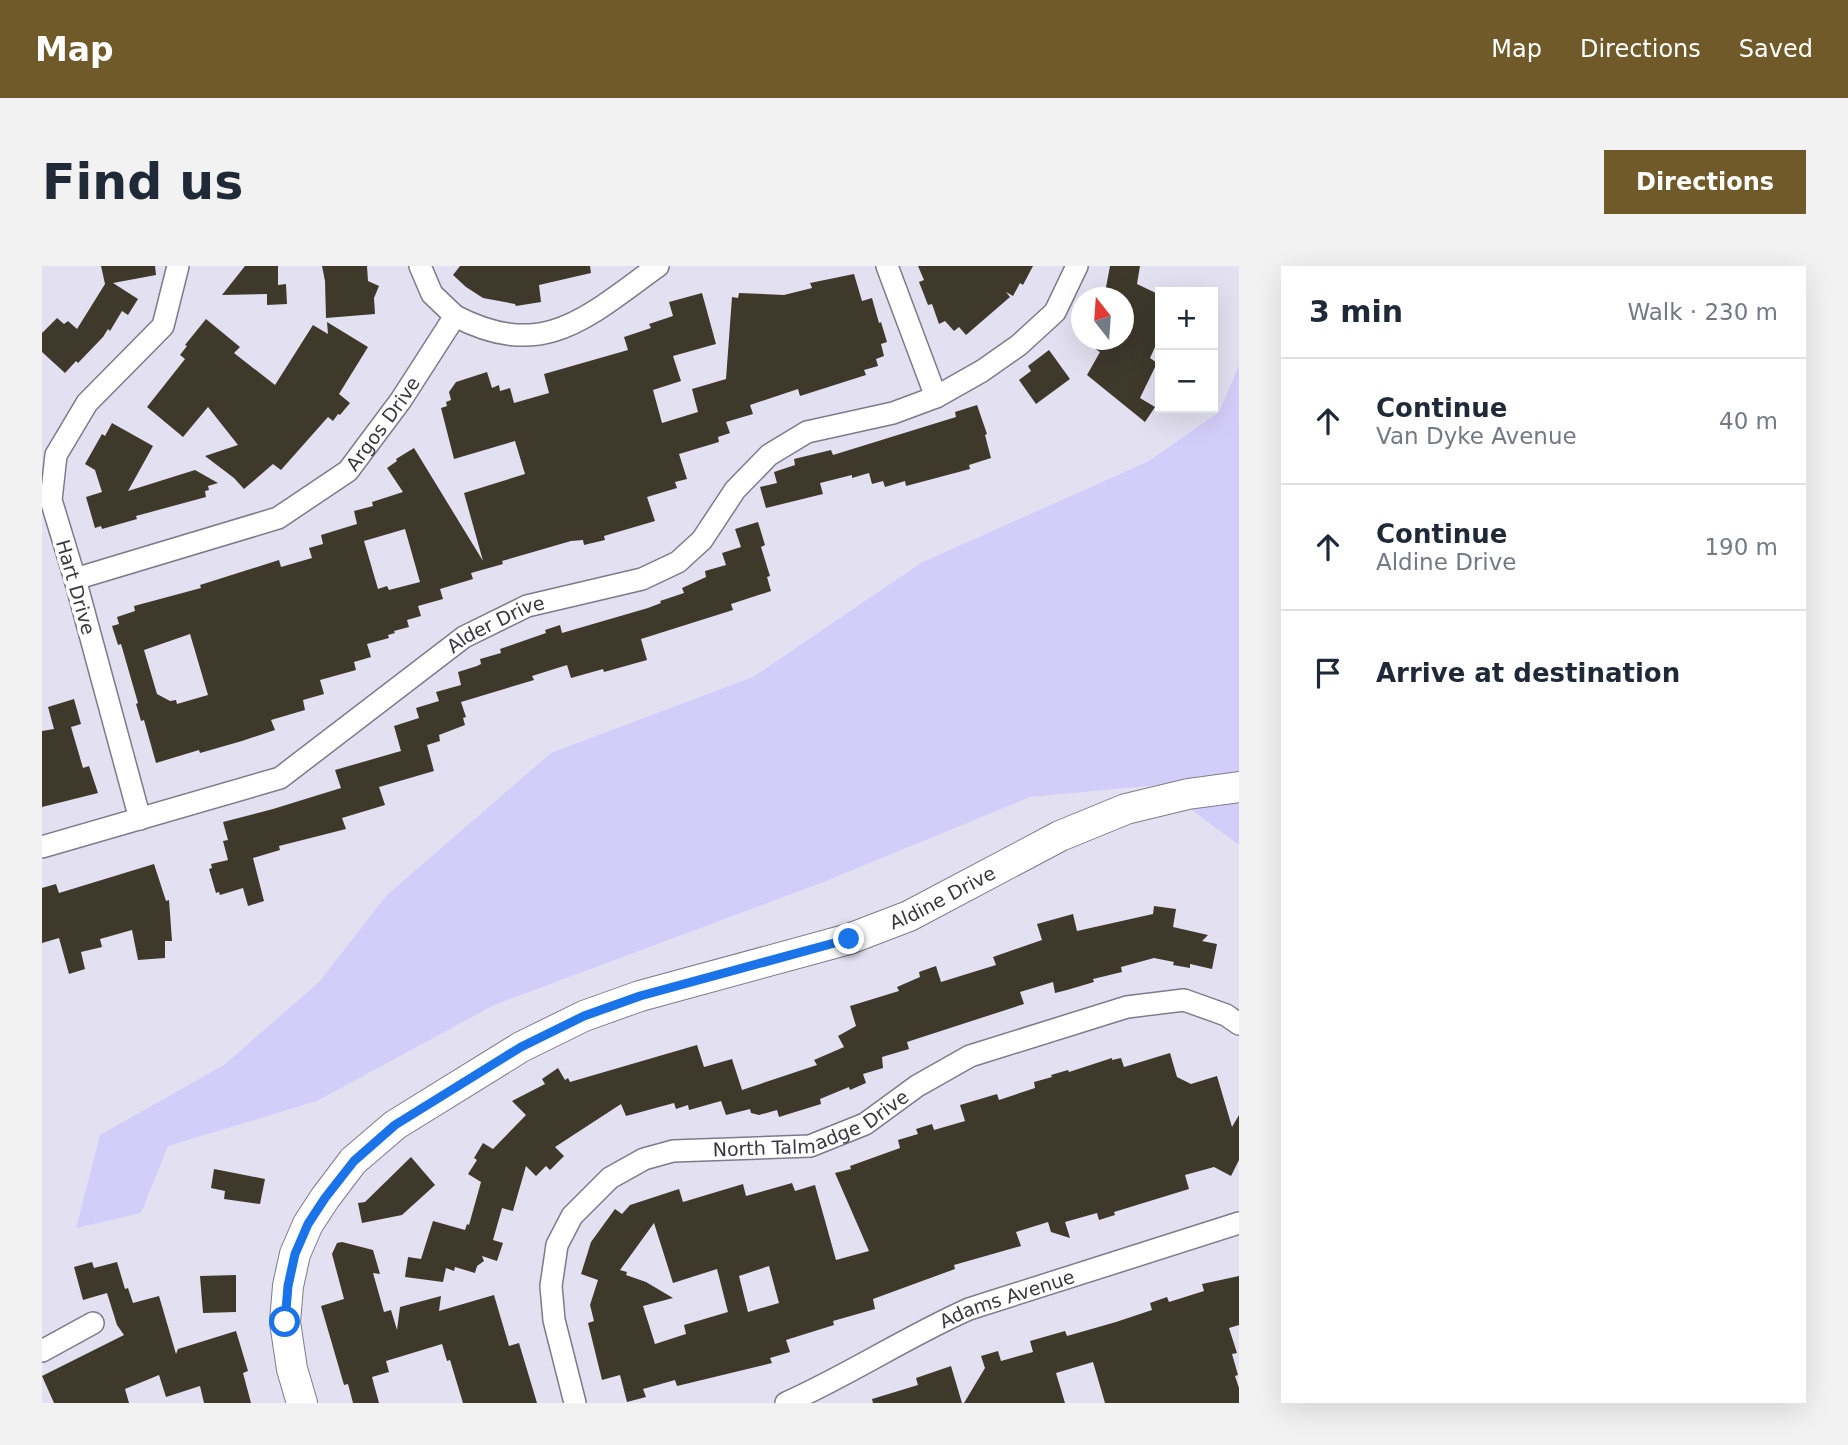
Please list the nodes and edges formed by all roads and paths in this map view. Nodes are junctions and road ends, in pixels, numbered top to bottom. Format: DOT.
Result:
graph roads {
  1 [pos="178,266"];
  2 [pos="420,266"];
  3 [pos="658,266"];
  4 [pos="887,266"];
  5 [pos="1077,266"];
  6 [pos="455,316"];
  7 [pos="936,397"];
  8 [pos="75,579"];
  9 [pos="1239,787"];
  10 [pos="140,819"];
  11 [pos="42,847"];
  12 [pos="1239,1024"];
  13 [pos="1239,1223"];
  14 [pos="93,1323"];
  15 [pos="42,1351"];
  16 [pos="302,1403"];
  17 [pos="575,1403"];
  18 [pos="786,1403"];
  1 -- 8 [label="street, Hart Drive"];
  2 -- 6 [label="street"];
  3 -- 6 [label="street"];
  4 -- 7 [label="street"];
  5 -- 7 [label="street, Alder Drive"];
  6 -- 8 [label="street, Argos Drive"];
  7 -- 10 [label="street, Alder Drive"];
  8 -- 10 [label="street, Hart Drive"];
  9 -- 16 [label="main road, Aldine Drive"];
  10 -- 11 [label="street, Alder Drive"];
  12 -- 17 [label="street, North Talmadge Drive"];
  13 -- 18 [label="street, Adams Avenue"];
  14 -- 15 [label="street"];
}
